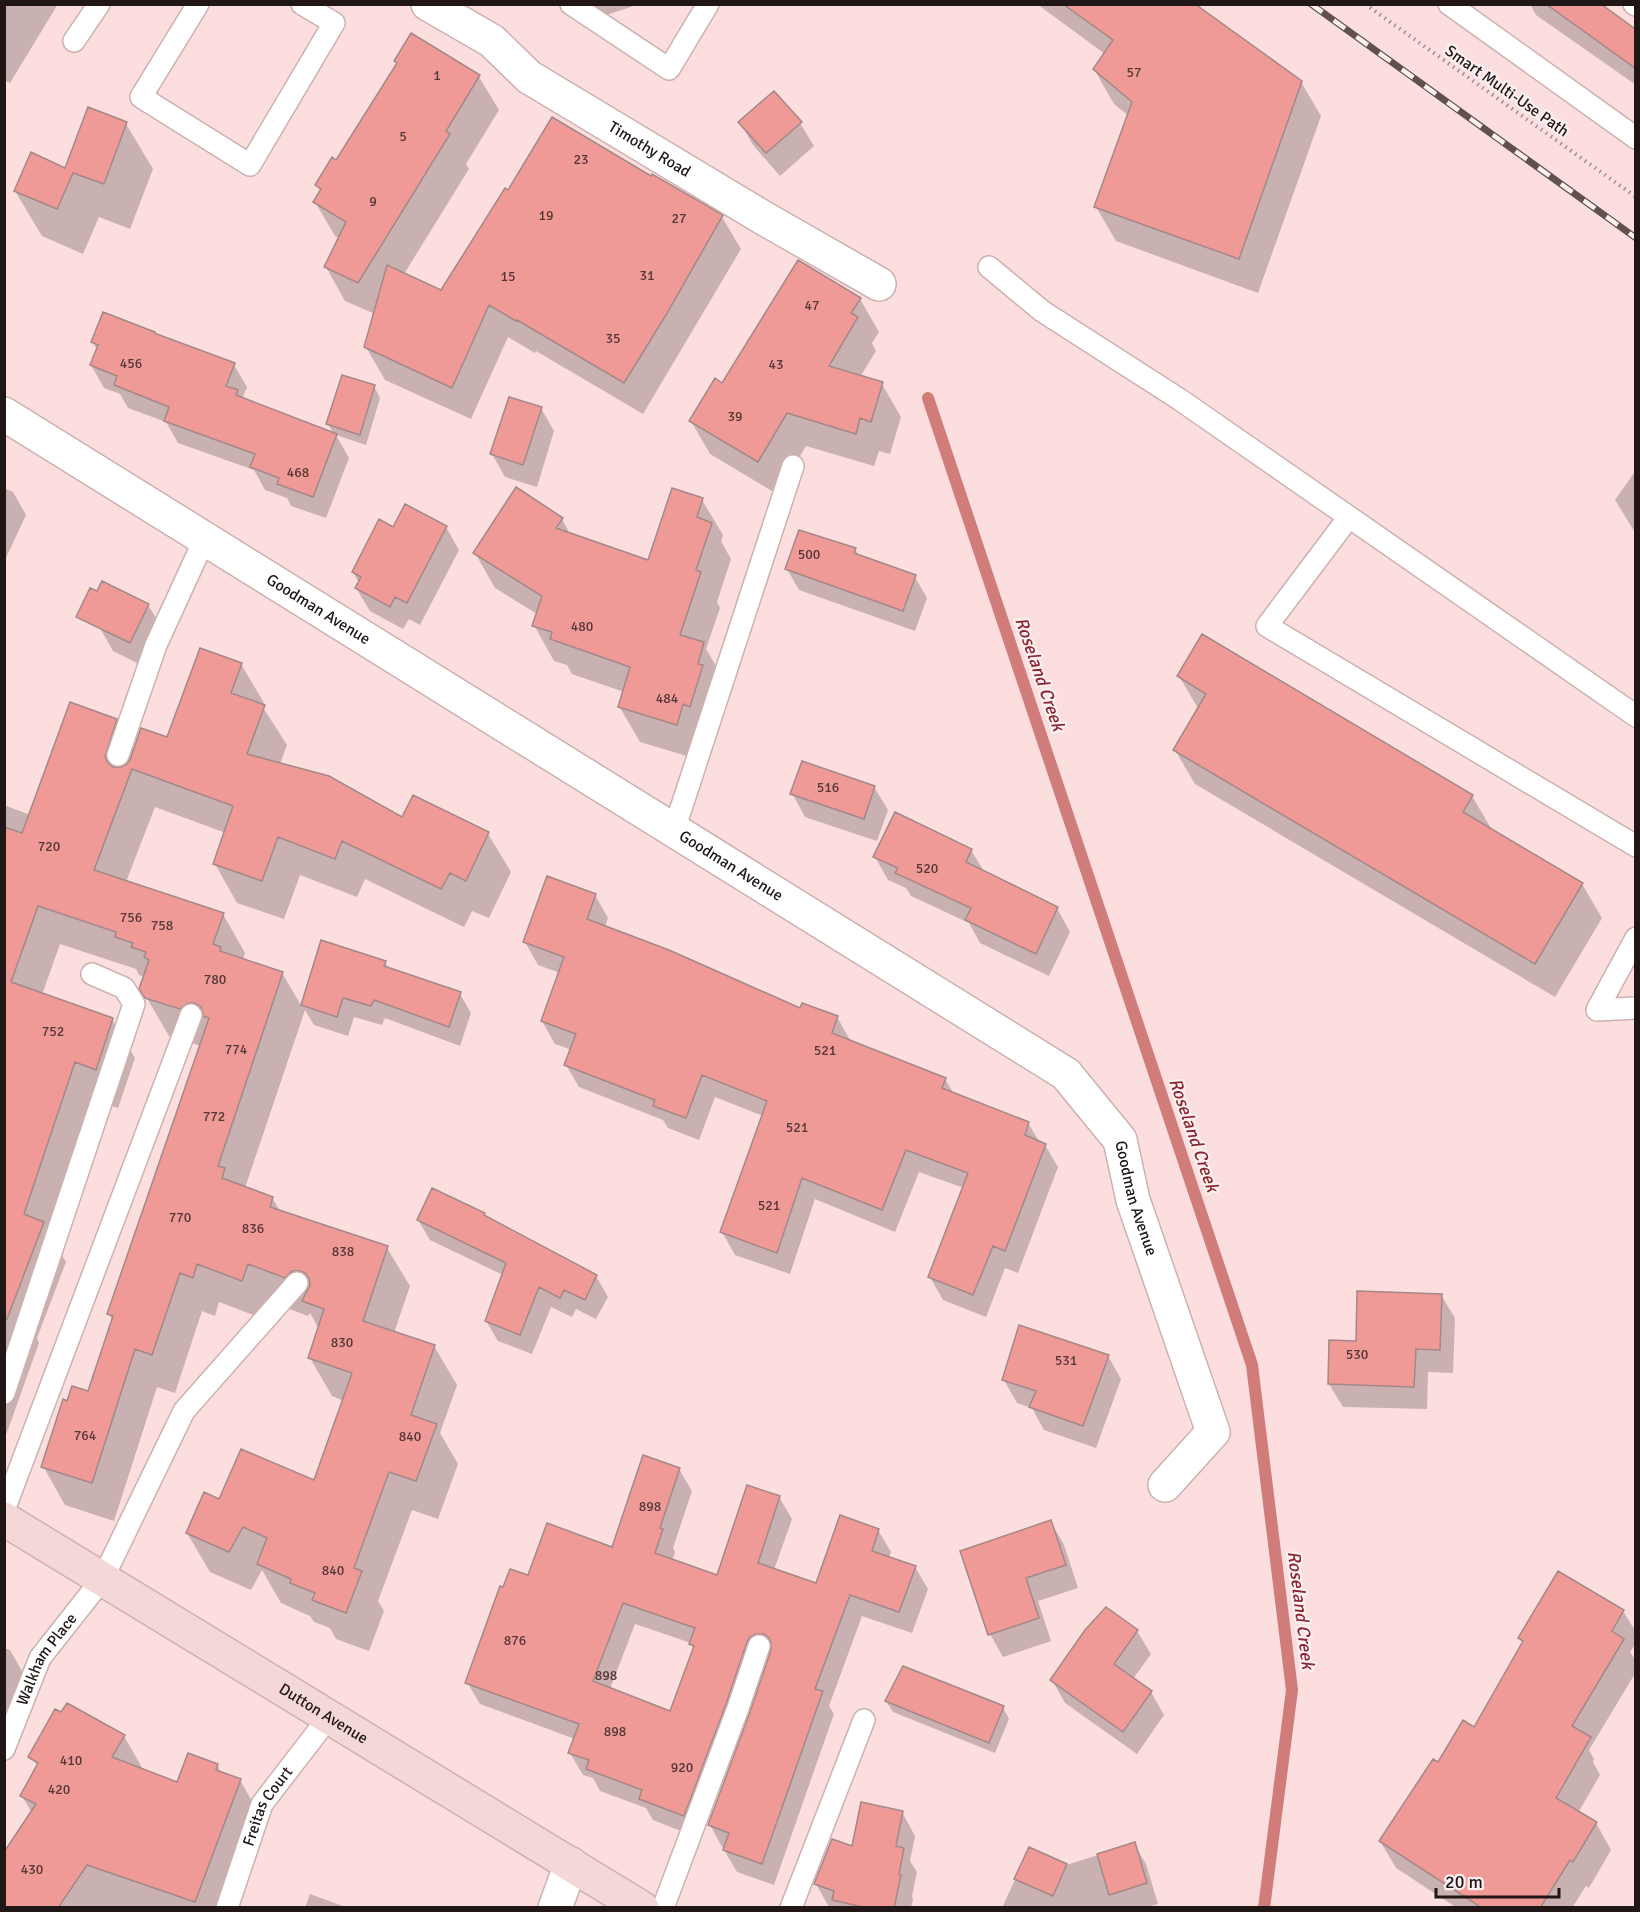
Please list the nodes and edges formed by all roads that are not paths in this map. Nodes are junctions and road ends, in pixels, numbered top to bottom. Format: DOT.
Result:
graph roads {
  1 [pos="99,4"];
  2 [pos="198,4"];
  3 [pos="302,4"];
  4 [pos="428,4"];
  5 [pos="571,4"];
  6 [pos="708,4"];
  7 [pos="1449,4"];
  8 [pos="74,41"];
  9 [pos="1635,138"];
  10 [pos="989,267"];
  11 [pos="879,284"];
  12 [pos="4,414"];
  13 [pos="793,466"];
  14 [pos="1349,517"];
  15 [pos="205,538"];
  16 [pos="1635,716"];
  17 [pos="118,755"];
  18 [pos="674,830"];
  19 [pos="1635,846"];
  20 [pos="1635,938"];
  21 [pos="92,974"];
  22 [pos="1635,1008"];
  23 [pos="191,1015"];
  24 [pos="297,1283"];
  25 [pos="4,1393"];
  26 [pos="1165,1485"];
  27 [pos="4,1510"];
  28 [pos="4,1519"];
  29 [pos="103,1578"];
  30 [pos="759,1646"];
  31 [pos="329,1717"];
  32 [pos="864,1720"];
  33 [pos="4,1749"];
  34 [pos="571,1864"];
  35 [pos="227,1908"];
  36 [pos="555,1908"];
  37 [pos="642,1908"];
  38 [pos="663,1908"];
  39 [pos="791,1908"];
  1 -- 8 [label="lane"];
  2 -- 3 [label="lane"];
  4 -- 11 [label="street, Timothy Road"];
  5 -- 6 [label="lane"];
  7 -- 9 [label="lane"];
  10 -- 14 [label="lane"];
  12 -- 15 [label="street, Goodman Avenue"];
  13 -- 18 [label="lane"];
  14 -- 16 [label="lane"];
  14 -- 19 [label="lane"];
  15 -- 17 [label="lane"];
  15 -- 18 [label="street, Goodman Avenue"];
  18 -- 26 [label="street, Goodman Avenue"];
  20 -- 22 [label="lane"];
  21 -- 25 [label="lane"];
  23 -- 27 [label="lane"];
  24 -- 29 [label="lane, Walkham Place"];
  28 -- 29 [label="main road, Dutton Avenue"];
  29 -- 31 [label="main road, Dutton Avenue"];
  29 -- 33 [label="lane, Walkham Place"];
  30 -- 38 [label="lane"];
  31 -- 34 [label="main road, Dutton Avenue"];
  31 -- 35 [label="lane, Freitas Court"];
  32 -- 39 [label="lane"];
  34 -- 36 [label="street"];
  34 -- 37 [label="main road, Dutton Avenue"];
}
